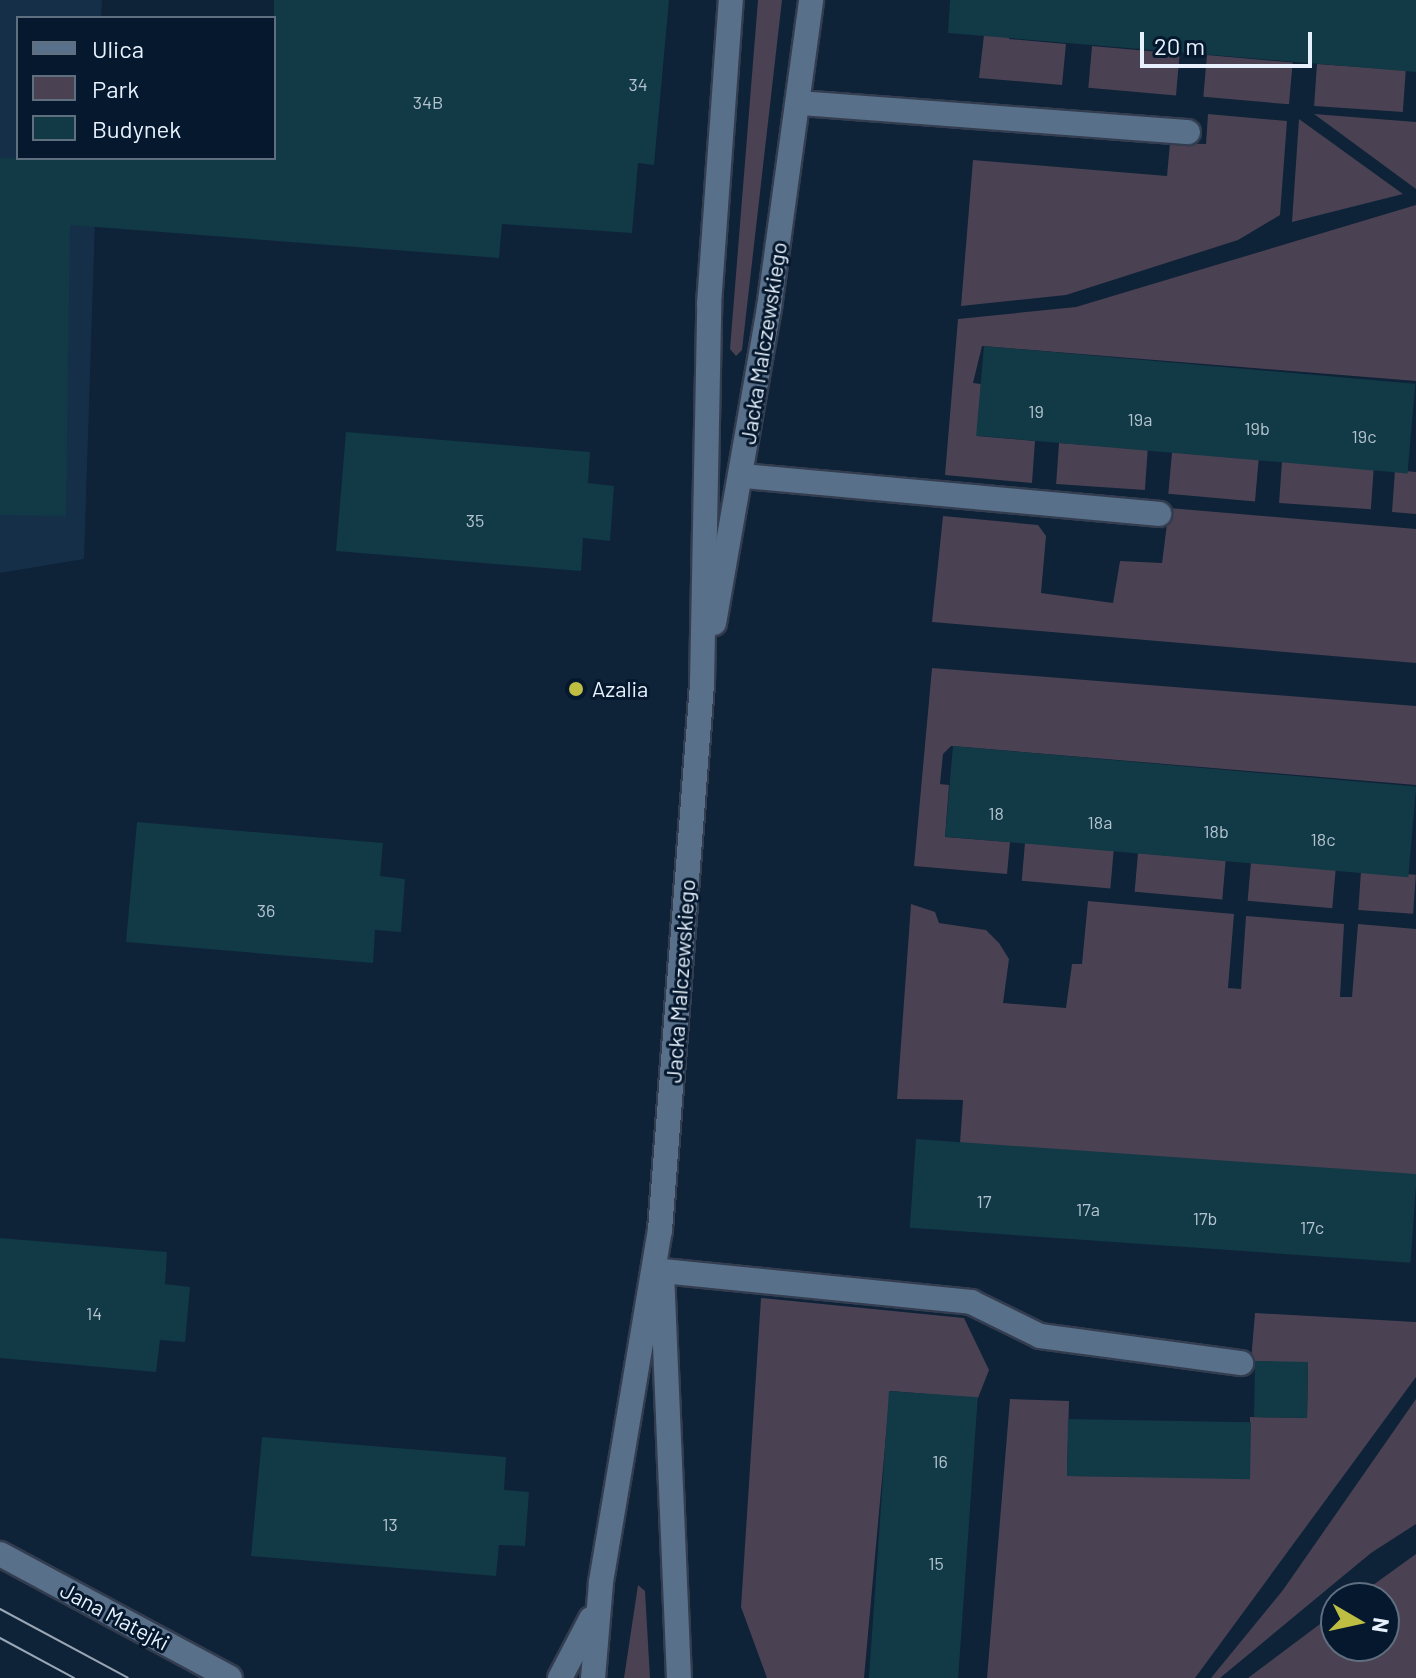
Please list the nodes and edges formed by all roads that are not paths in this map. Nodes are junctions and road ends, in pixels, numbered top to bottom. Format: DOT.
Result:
graph roads {
  1 [pos="731,0"];
  2 [pos="811,0"];
  3 [pos="800,103"];
  4 [pos="1188,132"];
  5 [pos="743,476"];
  6 [pos="1159,514"];
  7 [pos="702,684"];
  8 [pos="660,1230"];
  9 [pos="662,1271"];
  10 [pos="1241,1363"];
  11 [pos="0,1554"];
  12 [pos="601,1582"];
  13 [pos="230,1678"];
  14 [pos="560,1678"];
  15 [pos="593,1678"];
  16 [pos="679,1678"];
  1 -- 7 [label="street, Jacka Malczewskiego"];
  2 -- 3 [label="street, Jacka Malczewskiego"];
  3 -- 4 [label="street"];
  3 -- 5 [label="street, Jacka Malczewskiego"];
  5 -- 6 [label="street"];
  5 -- 7 [label="street, Jacka Malczewskiego"];
  7 -- 8 [label="street, Jacka Malczewskiego"];
  8 -- 9 [label="street, Jacka Malczewskiego"];
  8 -- 12 [label="street, Jacka Malczewskiego"];
  9 -- 10 [label="street"];
  9 -- 16 [label="street, Jacka Malczewskiego"];
  11 -- 13 [label="street, Jana Matejki"];
  12 -- 14 [label="street, Jacka Malczewskiego"];
  12 -- 15 [label="street, Jacka Malczewskiego"];
}
